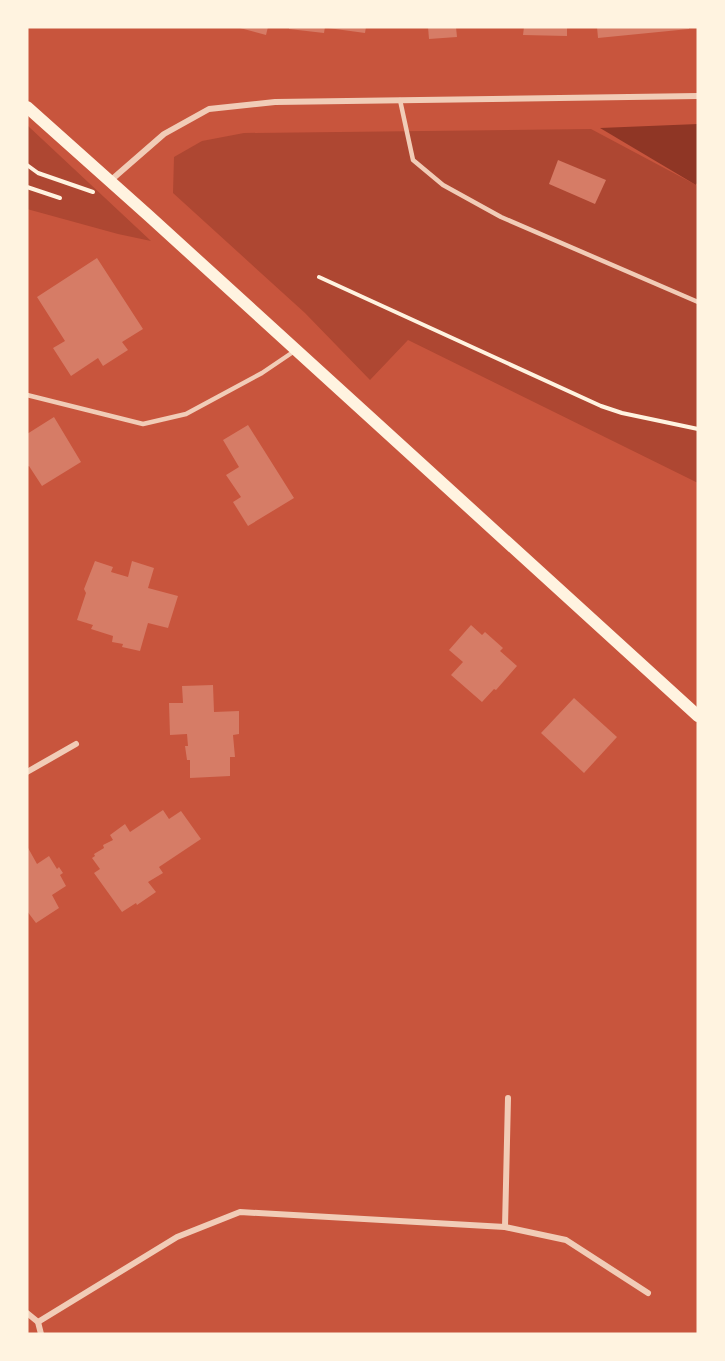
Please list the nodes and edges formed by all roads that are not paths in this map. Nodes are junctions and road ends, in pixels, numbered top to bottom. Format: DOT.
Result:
graph roads {
  1 [pos="698,96"];
  2 [pos="400,100"];
  3 [pos="27,107"];
  4 [pos="110,181"];
  5 [pos="698,302"];
  6 [pos="296,350"];
  7 [pos="27,395"];
  8 [pos="698,716"];
  9 [pos="76,744"];
  10 [pos="27,772"];
  11 [pos="508,1098"];
  12 [pos="506,1227"];
  13 [pos="648,1293"];
  14 [pos="27,1313"];
  15 [pos="38,1322"];
  16 [pos="41,1334"];
  1 -- 2 [label="street"];
  2 -- 4 [label="street"];
  2 -- 5 [label="lane"];
  3 -- 4 [label="main road"];
  4 -- 6 [label="main road"];
  6 -- 7 [label="lane"];
  6 -- 8 [label="main road"];
  9 -- 10 [label="street"];
  11 -- 12 [label="street"];
  12 -- 13 [label="street"];
  12 -- 15 [label="street"];
  14 -- 15 [label="street"];
  15 -- 16 [label="street"];
}
